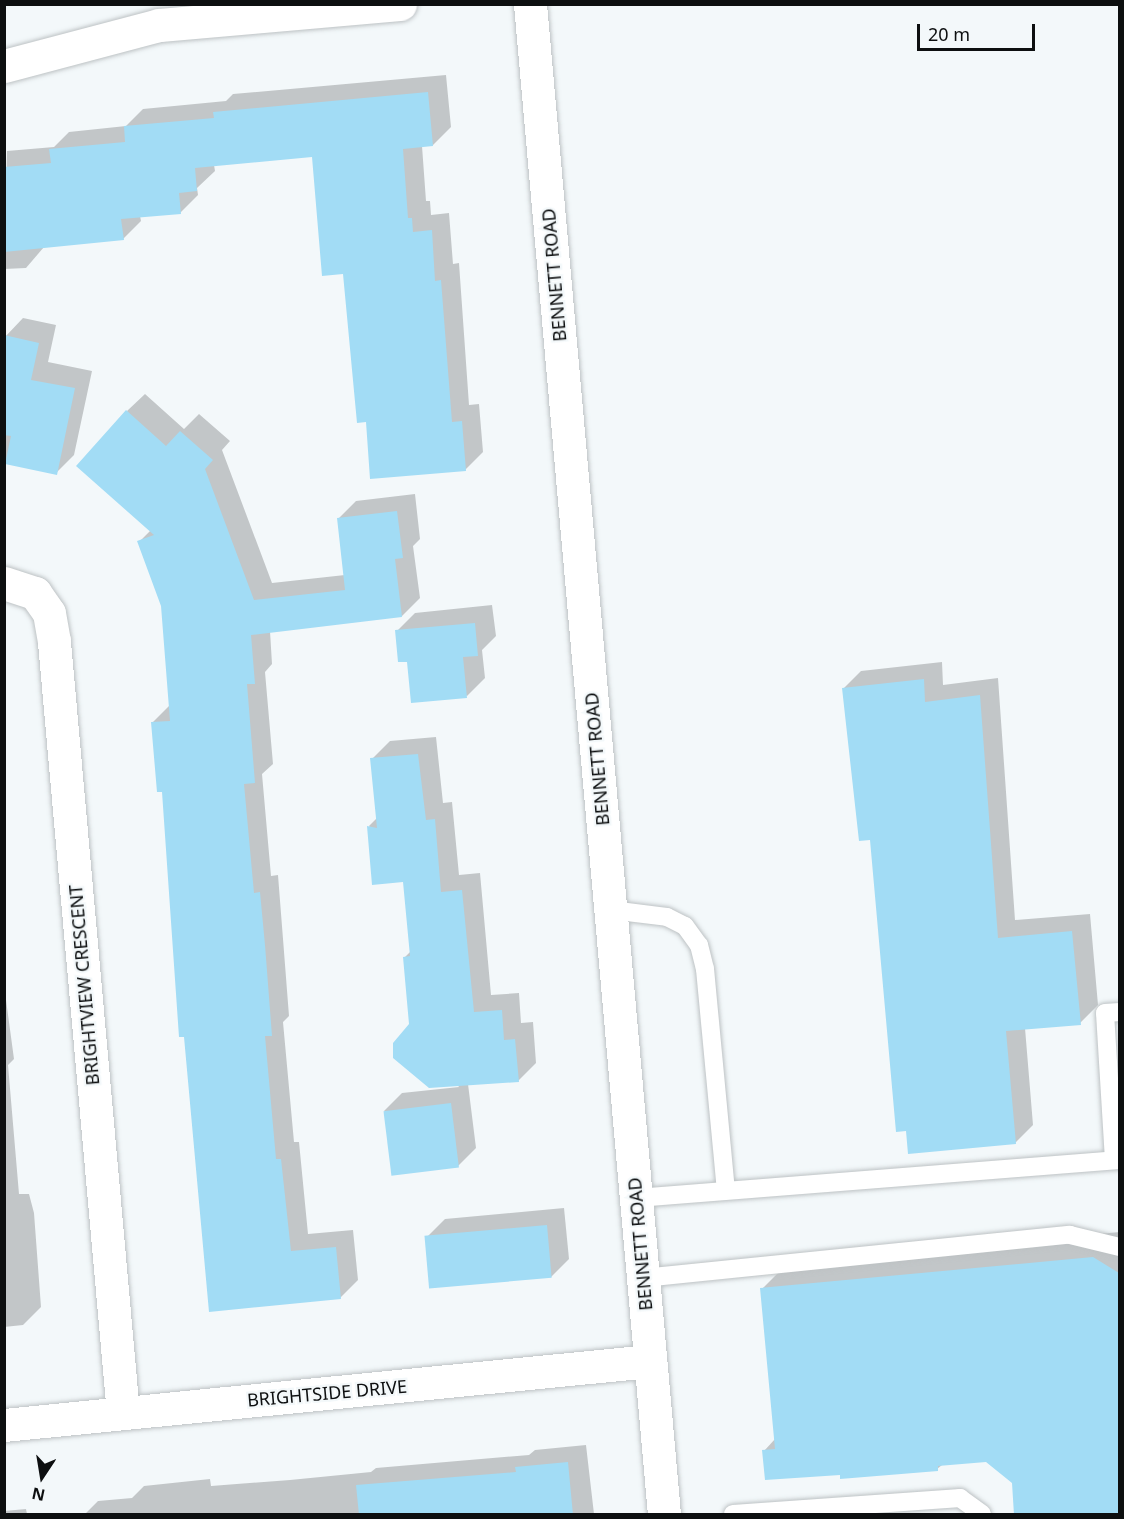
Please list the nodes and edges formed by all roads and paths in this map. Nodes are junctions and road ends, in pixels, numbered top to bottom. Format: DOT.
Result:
graph roads {
  1 [pos="400,4"];
  2 [pos="530,4"];
  3 [pos="4,66"];
  4 [pos="4,583"];
  5 [pos="611,910"];
  6 [pos="1119,1012"];
  7 [pos="1117,1160"];
  8 [pos="726,1190"];
  9 [pos="636,1198"];
  10 [pos="1119,1247"];
  11 [pos="643,1278"];
  12 [pos="650,1362"];
  13 [pos="123,1413"];
  14 [pos="4,1425"];
  15 [pos="900,1509"];
  16 [pos="796,1512"];
  17 [pos="664,1515"];
  18 [pos="733,1515"];
  19 [pos="982,1515"];
  1 -- 3 [label="street"];
  2 -- 5 [label="street, BENNETT ROAD"];
  4 -- 13 [label="street, BRIGHTVIEW CRESCENT"];
  5 -- 8 [label="lane"];
  5 -- 9 [label="street, BENNETT ROAD"];
  6 -- 7 [label="lane"];
  7 -- 8 [label="lane"];
  8 -- 9 [label="lane"];
  9 -- 11 [label="street, BENNETT ROAD"];
  10 -- 11 [label="lane"];
  11 -- 12 [label="street, BENNETT ROAD"];
  12 -- 13 [label="street, BRIGHTSIDE DRIVE"];
  12 -- 17 [label="street, BENNETT ROAD"];
  13 -- 14 [label="street, BRIGHTSIDE DRIVE"];
  15 -- 16 [label="lane"];
  15 -- 19 [label="lane"];
  16 -- 18 [label="lane"];
}
